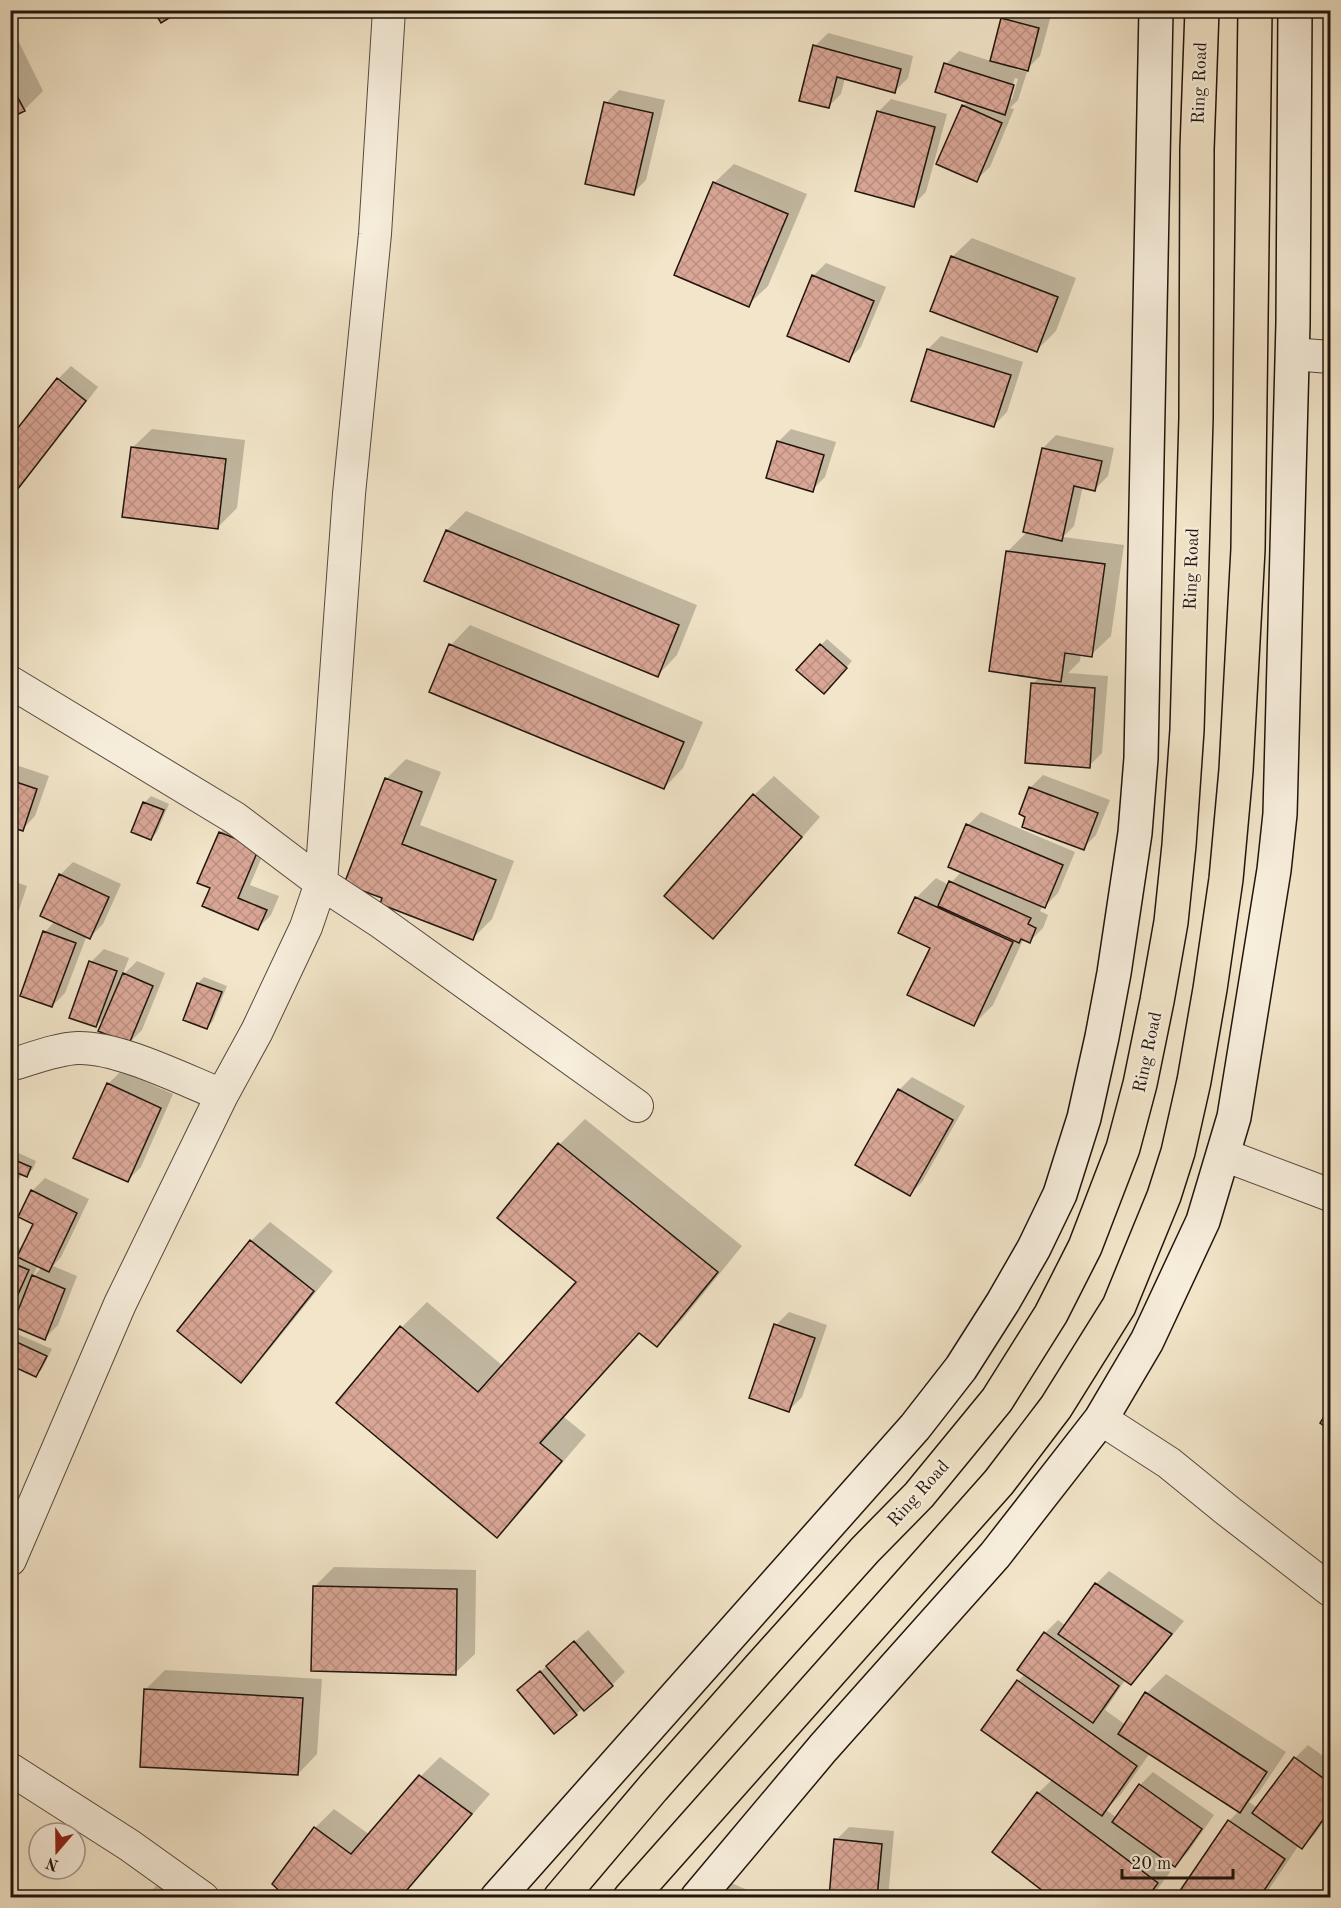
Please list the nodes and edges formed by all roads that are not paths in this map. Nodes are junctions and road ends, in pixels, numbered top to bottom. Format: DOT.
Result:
graph roads {
  1 [pos="389,10"];
  2 [pos="1156,10"];
  3 [pos="1202,10"];
  4 [pos="1255,10"];
  5 [pos="1294,10"];
  6 [pos="1292,354"];
  7 [pos="1330,357"];
  8 [pos="10,682"];
  9 [pos="321,883"];
  10 [pos="10,1065"];
  11 [pos="222,1095"];
  12 [pos="637,1106"];
  13 [pos="1224,1155"];
  14 [pos="1330,1195"];
  15 [pos="1101,1419"];
  16 [pos="10,1560"];
  17 [pos="1330,1590"];
  18 [pos="10,1769"];
  19 [pos="203,1898"];
  20 [pos="497,1898"];
  21 [pos="560,1898"];
  22 [pos="630,1898"];
  23 [pos="697,1898"];
  1 -- 9 [label="street"];
  2 -- 20 [label="main road"];
  3 -- 21 [label="highway, Ring Road"];
  4 -- 22 [label="highway"];
  5 -- 6 [label="main road"];
  6 -- 7 [label="street"];
  6 -- 13 [label="main road"];
  8 -- 9 [label="street"];
  9 -- 11 [label="street"];
  9 -- 12 [label="street"];
  10 -- 11 [label="street"];
  11 -- 16 [label="street"];
  13 -- 14 [label="street"];
  13 -- 15 [label="main road"];
  15 -- 17 [label="street"];
  15 -- 23 [label="main road"];
  18 -- 19 [label="street"];
}
